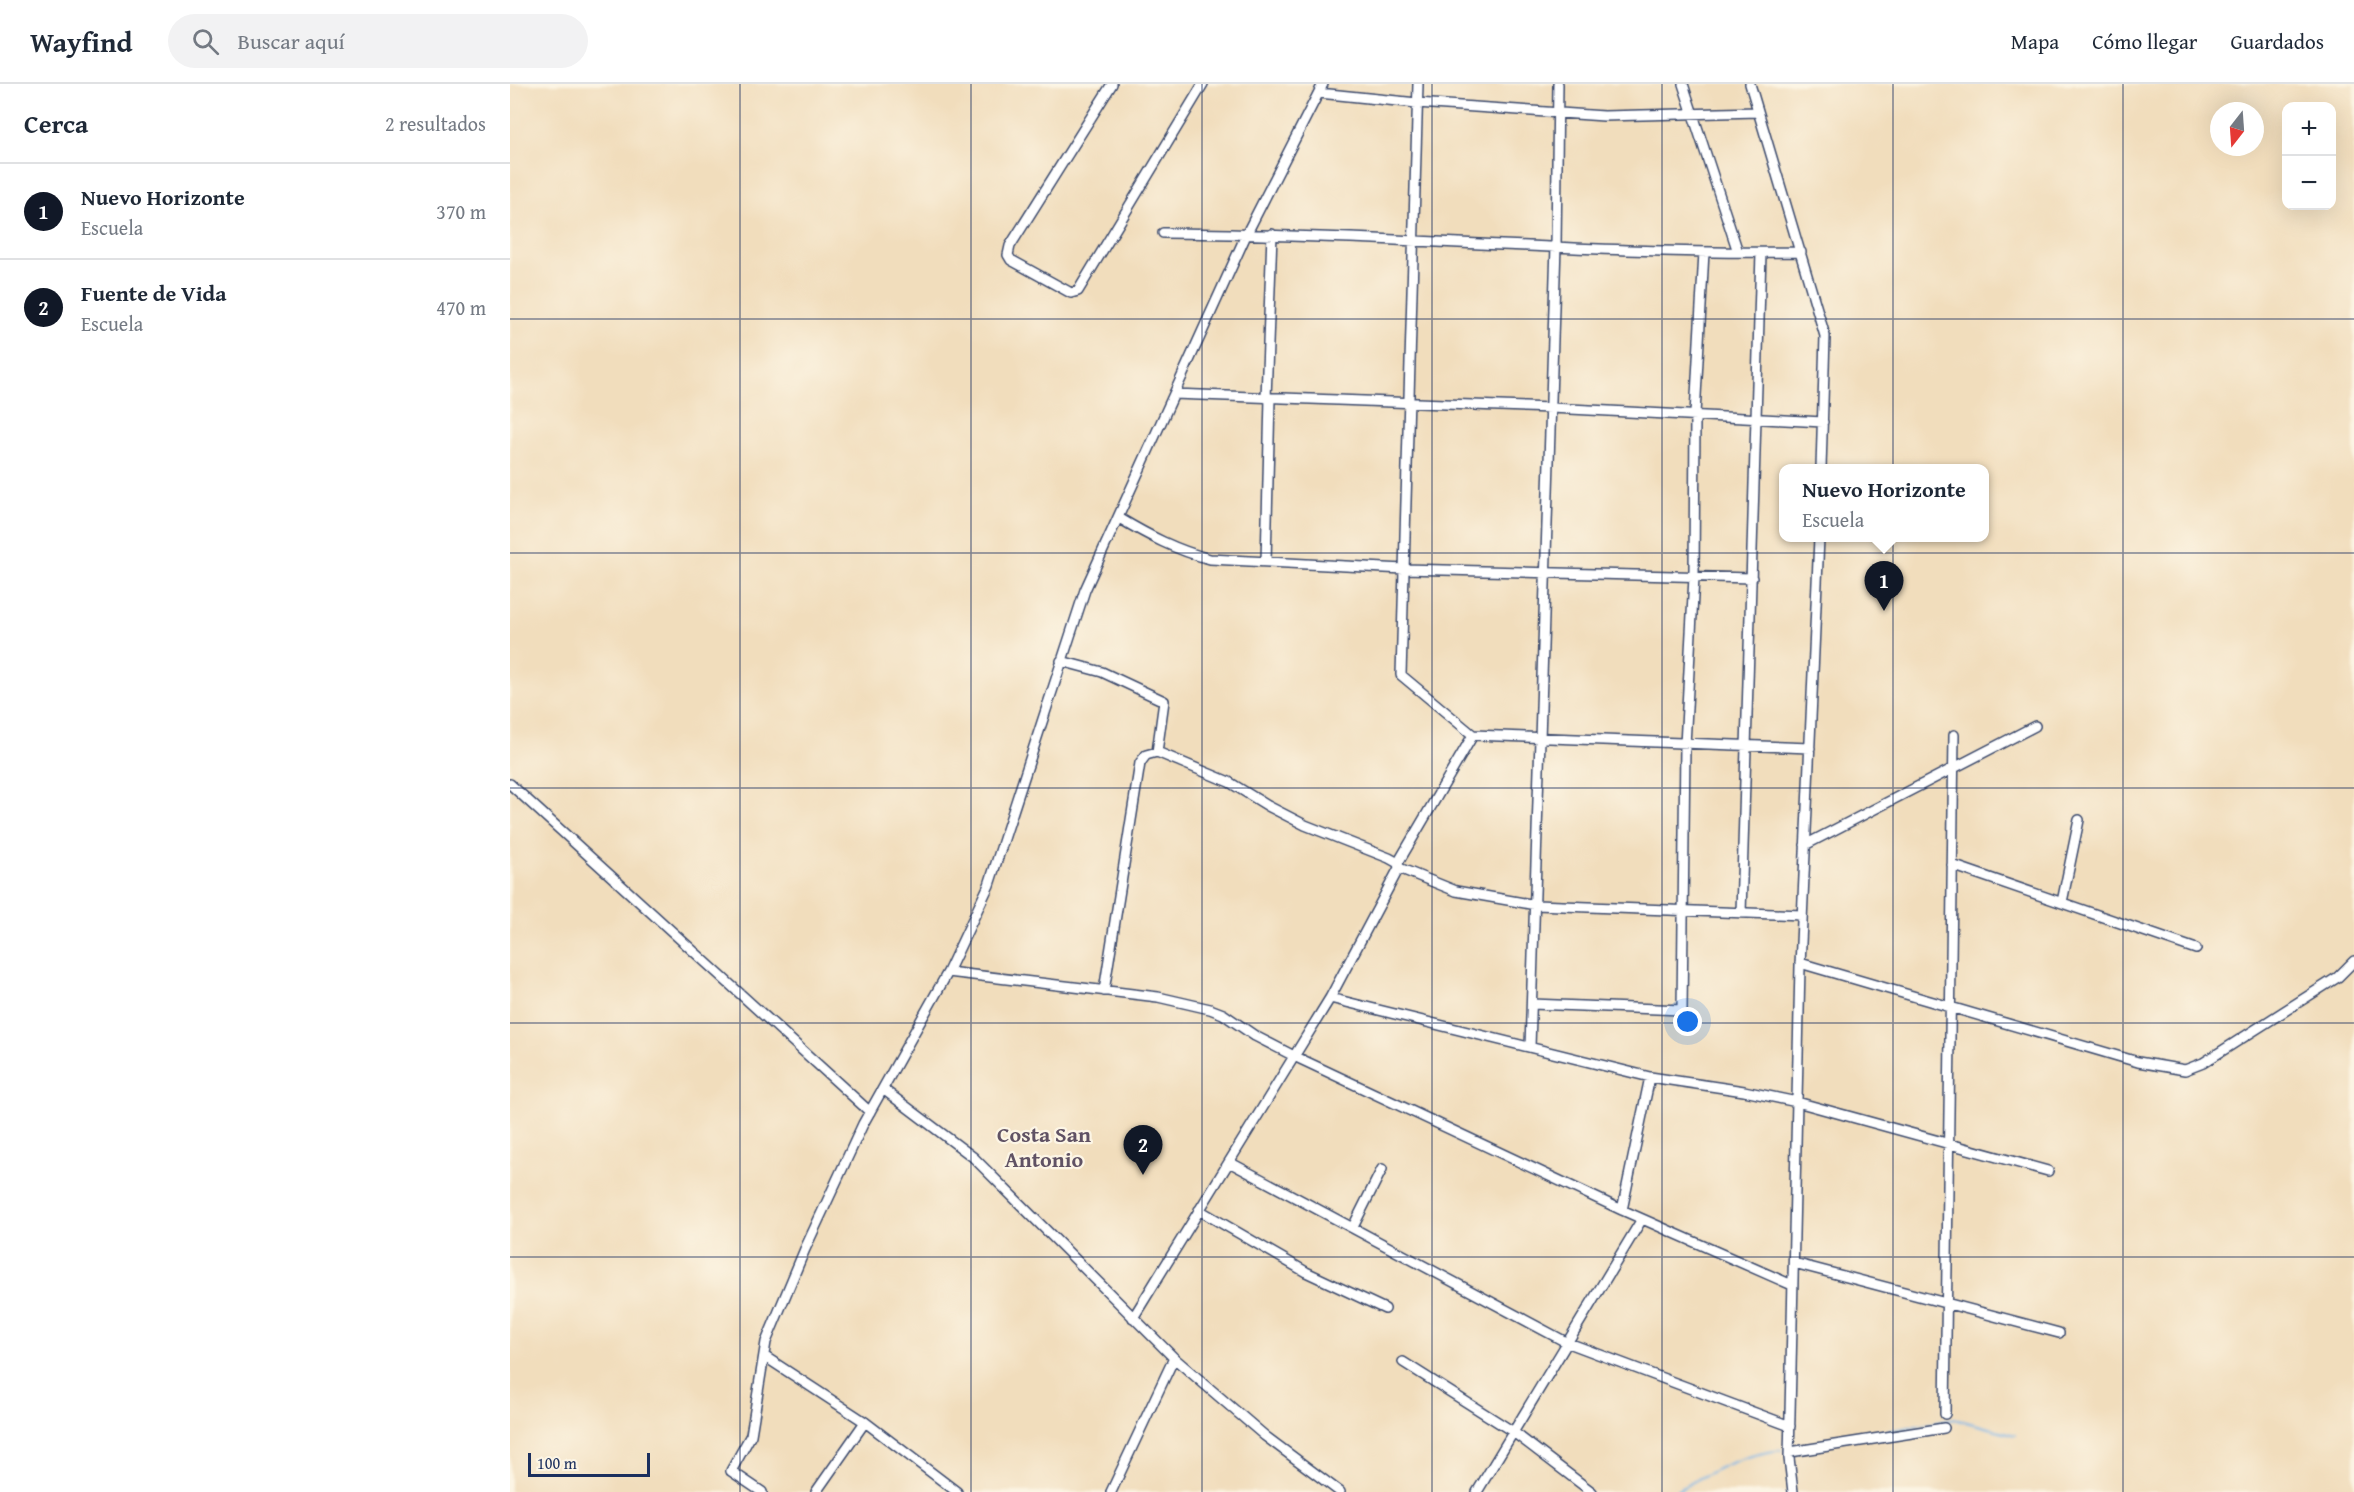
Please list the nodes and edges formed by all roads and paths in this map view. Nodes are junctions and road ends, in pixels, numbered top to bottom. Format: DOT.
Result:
graph roads {
  1 [pos="1112,84"];
  2 [pos="1203,84"];
  3 [pos="1418,84"];
  4 [pos="1558,84"];
  5 [pos="1683,84"];
  6 [pos="1750,84"];
  7 [pos="1321,88"];
  8 [pos="1417,103"];
  9 [pos="1558,112"];
  10 [pos="1758,112"];
  11 [pos="1692,113"];
  12 [pos="1163,233"];
  13 [pos="1247,234"];
  14 [pos="1272,234"];
  15 [pos="1412,240"];
  16 [pos="1556,246"];
  17 [pos="1704,252"];
  18 [pos="1738,252"];
  19 [pos="1801,252"];
  20 [pos="1761,253"];
  21 [pos="1174,394"];
  22 [pos="1268,398"];
  23 [pos="1408,403"];
  24 [pos="1551,408"];
  25 [pos="1695,414"];
  26 [pos="1757,417"];
  27 [pos="1823,422"];
  28 [pos="1821,464"];
  29 [pos="1119,518"];
  30 [pos="1819,542"];
  31 [pos="1266,562"];
  32 [pos="1404,568"];
  33 [pos="1546,573"];
  34 [pos="1694,577"];
  35 [pos="1752,578"];
  36 [pos="1061,661"];
  37 [pos="2035,726"];
  38 [pos="1473,735"];
  39 [pos="1954,735"];
  40 [pos="1541,738"];
  41 [pos="1685,745"];
  42 [pos="1746,747"];
  43 [pos="1810,748"];
  44 [pos="1157,752"];
  45 [pos="1954,770"];
  46 [pos="510,784"];
  47 [pos="2079,820"];
  48 [pos="1805,845"];
  49 [pos="1398,866"];
  50 [pos="1952,866"];
  51 [pos="2061,902"];
  52 [pos="1536,905"];
  53 [pos="1682,910"];
  54 [pos="1741,913"];
  55 [pos="1802,915"];
  56 [pos="2196,949"];
  57 [pos="2354,960"];
  58 [pos="1800,963"];
  59 [pos="948,972"];
  60 [pos="1104,991"];
  61 [pos="1330,998"];
  62 [pos="1532,1004"];
  63 [pos="1951,1005"];
  64 [pos="1530,1047"];
  65 [pos="1294,1056"];
  66 [pos="1650,1077"];
  67 [pos="883,1089"];
  68 [pos="1797,1102"];
  69 [pos="870,1112"];
  70 [pos="1949,1145"];
  71 [pos="1229,1162"];
  72 [pos="1383,1169"];
  73 [pos="2048,1171"];
  74 [pos="1199,1210"];
  75 [pos="1622,1210"];
  76 [pos="1642,1219"];
  77 [pos="1353,1227"];
  78 [pos="1794,1263"];
  79 [pos="1792,1285"];
  80 [pos="1947,1303"];
  81 [pos="1386,1309"];
  82 [pos="1133,1318"];
  83 [pos="2059,1333"];
  84 [pos="1566,1342"];
  85 [pos="764,1356"];
  86 [pos="1174,1358"];
  87 [pos="1403,1362"];
  88 [pos="1945,1414"];
  89 [pos="865,1422"];
  90 [pos="1790,1426"];
  91 [pos="1944,1428"];
  92 [pos="1512,1431"];
  93 [pos="1790,1452"];
  94 [pos="762,1492"];
  95 [pos="816,1492"];
  96 [pos="957,1492"];
  97 [pos="1111,1492"];
  98 [pos="1340,1492"];
  99 [pos="1477,1492"];
  100 [pos="1592,1492"];
  101 [pos="1793,1492"];
  1 -- 2 [label="street"];
  3 -- 8 [label="street"];
  4 -- 9 [label="street"];
  5 -- 11 [label="street"];
  6 -- 10 [label="street"];
  7 -- 8 [label="street"];
  7 -- 13 [label="street"];
  8 -- 9 [label="street"];
  8 -- 15 [label="street"];
  9 -- 11 [label="street"];
  9 -- 16 [label="street"];
  10 -- 11 [label="street"];
  10 -- 19 [label="street"];
  11 -- 18 [label="street"];
  12 -- 13 [label="street"];
  13 -- 14 [label="street"];
  13 -- 21 [label="street"];
  14 -- 15 [label="street"];
  14 -- 22 [label="street"];
  15 -- 16 [label="street"];
  15 -- 23 [label="street"];
  16 -- 17 [label="street"];
  16 -- 24 [label="street"];
  17 -- 18 [label="street"];
  17 -- 25 [label="street"];
  18 -- 20 [label="street"];
  19 -- 20 [label="street"];
  19 -- 27 [label="street"];
  20 -- 26 [label="street"];
  21 -- 22 [label="street"];
  21 -- 29 [label="street"];
  22 -- 23 [label="street"];
  22 -- 31 [label="street"];
  23 -- 24 [label="street"];
  23 -- 32 [label="street"];
  24 -- 25 [label="street"];
  24 -- 33 [label="street"];
  25 -- 26 [label="street"];
  25 -- 34 [label="street"];
  26 -- 27 [label="street"];
  26 -- 35 [label="street"];
  27 -- 28 [label="street"];
  29 -- 31 [label="street"];
  29 -- 36 [label="street"];
  30 -- 43 [label="street"];
  31 -- 32 [label="street"];
  32 -- 33 [label="street"];
  32 -- 38 [label="street"];
  33 -- 34 [label="street"];
  33 -- 40 [label="street"];
  34 -- 35 [label="street"];
  34 -- 41 [label="street"];
  35 -- 42 [label="street"];
  36 -- 44 [label="street"];
  36 -- 59 [label="street"];
  37 -- 45 [label="street"];
  38 -- 40 [label="street"];
  38 -- 49 [label="street"];
  39 -- 45 [label="street"];
  40 -- 41 [label="street"];
  40 -- 52 [label="street"];
  41 -- 42 [label="street"];
  41 -- 53 [label="street"];
  42 -- 43 [label="street"];
  42 -- 54 [label="street"];
  43 -- 48 [label="street"];
  44 -- 49 [label="street"];
  44 -- 60 [label="street"];
  45 -- 48 [label="street"];
  45 -- 50 [label="street"];
  46 -- 69 [label="street"];
  47 -- 51 [label="street"];
  48 -- 55 [label="street"];
  49 -- 52 [label="street"];
  49 -- 61 [label="street"];
  50 -- 51 [label="street"];
  50 -- 63 [label="street"];
  51 -- 56 [label="street"];
  52 -- 53 [label="street"];
  52 -- 62 [label="street"];
  53 -- 54 [label="street"];
  53 -- 62 [label="street"];
  54 -- 55 [label="street"];
  55 -- 58 [label="street"];
  57 -- 63 [label="street"];
  58 -- 63 [label="street"];
  58 -- 68 [label="street"];
  59 -- 60 [label="street"];
  59 -- 67 [label="street"];
  60 -- 65 [label="street"];
  61 -- 64 [label="street"];
  61 -- 65 [label="street"];
  62 -- 64 [label="street"];
  63 -- 70 [label="street"];
  64 -- 66 [label="street"];
  65 -- 71 [label="street"];
  65 -- 75 [label="street"];
  66 -- 68 [label="street"];
  66 -- 75 [label="street"];
  67 -- 69 [label="street"];
  67 -- 82 [label="street"];
  68 -- 70 [label="street"];
  68 -- 78 [label="street"];
  69 -- 85 [label="street"];
  70 -- 73 [label="street"];
  70 -- 80 [label="street"];
  71 -- 74 [label="street"];
  71 -- 77 [label="street"];
  72 -- 77 [label="street"];
  74 -- 81 [label="street"];
  74 -- 82 [label="street"];
  75 -- 76 [label="street"];
  76 -- 79 [label="street"];
  76 -- 84 [label="street"];
  77 -- 84 [label="street"];
  78 -- 79 [label="street"];
  78 -- 80 [label="street"];
  79 -- 90 [label="street"];
  80 -- 83 [label="street"];
  80 -- 88 [label="street"];
  82 -- 86 [label="street"];
  84 -- 90 [label="street"];
  84 -- 92 [label="street"];
  85 -- 89 [label="street"];
  85 -- 94 [label="street"];
  86 -- 97 [label="street"];
  86 -- 98 [label="street"];
  87 -- 92 [label="street"];
  89 -- 95 [label="street"];
  89 -- 96 [label="street"];
  90 -- 93 [label="street"];
  91 -- 93 [label="street"];
  92 -- 99 [label="street"];
  92 -- 100 [label="street"];
  93 -- 101 [label="street"];
}
